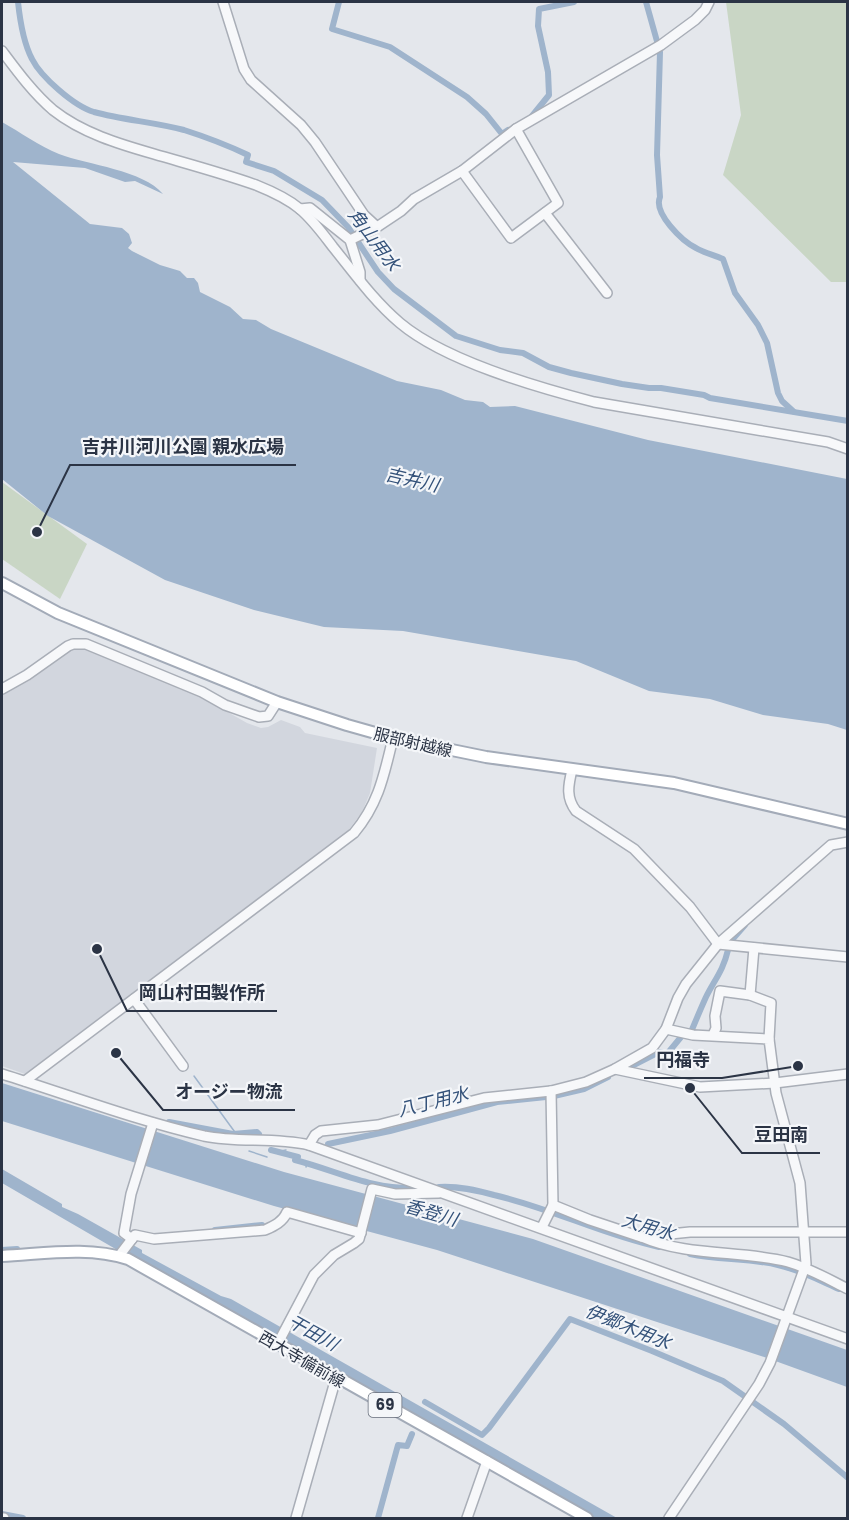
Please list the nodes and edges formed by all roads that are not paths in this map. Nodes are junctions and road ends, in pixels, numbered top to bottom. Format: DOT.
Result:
graph roads {
  1 [pos="223,2"];
  2 [pos="709,2"];
  3 [pos="2,51"];
  4 [pos="516,129"];
  5 [pos="462,171"];
  6 [pos="300,209"];
  7 [pos="544,213"];
  8 [pos="377,227"];
  9 [pos="350,240"];
  10 [pos="360,280"];
  11 [pos="607,293"];
  12 [pos="848,449"];
  13 [pos="2,584"];
  14 [pos="2,689"];
  15 [pos="277,702"];
  16 [pos="393,738"];
  17 [pos="572,770"];
  18 [pos="848,824"];
  19 [pos="848,842"];
  20 [pos="718,944"];
  21 [pos="754,948"];
  22 [pos="848,957"];
  23 [pos="750,995"];
  24 [pos="134,999"];
  25 [pos="666,1029"];
  26 [pos="713,1035"];
  27 [pos="769,1039"];
  28 [pos="183,1066"];
  29 [pos="615,1069"];
  30 [pos="2,1074"];
  31 [pos="848,1074"];
  32 [pos="25,1081"];
  33 [pos="775,1083"];
  34 [pos="550,1091"];
  35 [pos="153,1125"];
  36 [pos="309,1145"];
  37 [pos="441,1192"];
  38 [pos="551,1209"];
  39 [pos="542,1227"];
  40 [pos="361,1232"];
  41 [pos="802,1232"];
  42 [pos="848,1232"];
  43 [pos="641,1237"];
  44 [pos="131,1240"];
  45 [pos="120,1255"];
  46 [pos="2,1256"];
  47 [pos="804,1270"];
  48 [pos="848,1289"];
  49 [pos="786,1319"];
  50 [pos="848,1339"];
  51 [pos="277,1344"];
  52 [pos="336,1378"];
  53 [pos="487,1461"];
  54 [pos="296,1518"];
  55 [pos="468,1518"];
  56 [pos="587,1518"];
  57 [pos="669,1518"];
  1 -- 8 [label="street"];
  2 -- 4 [label="street"];
  3 -- 6 [label="street"];
  4 -- 5 [label="street"];
  4 -- 7 [label="street"];
  5 -- 7 [label="street"];
  5 -- 8 [label="street"];
  6 -- 9 [label="street"];
  6 -- 10 [label="street"];
  7 -- 11 [label="street"];
  8 -- 9 [label="street"];
  9 -- 10 [label="street"];
  10 -- 12 [label="street"];
  13 -- 15 [label="main road, 服部射越線"];
  14 -- 15 [label="street"];
  15 -- 16 [label="main road, 服部射越線"];
  16 -- 17 [label="main road, 服部射越線"];
  16 -- 24 [label="street"];
  17 -- 18 [label="main road, 服部射越線"];
  17 -- 20 [label="street"];
  19 -- 20 [label="street"];
  20 -- 21 [label="street"];
  20 -- 25 [label="street"];
  21 -- 22 [label="street"];
  21 -- 23 [label="street"];
  23 -- 26 [label="street"];
  23 -- 27 [label="street"];
  24 -- 28 [label="street"];
  24 -- 32 [label="street"];
  25 -- 26 [label="street"];
  25 -- 29 [label="street"];
  26 -- 27 [label="street"];
  27 -- 33 [label="street"];
  29 -- 33 [label="street"];
  29 -- 34 [label="street"];
  30 -- 32 [label="street"];
  31 -- 33 [label="street"];
  32 -- 35 [label="street"];
  33 -- 41 [label="street"];
  34 -- 36 [label="street"];
  34 -- 38 [label="street"];
  35 -- 36 [label="street"];
  35 -- 44 [label="street"];
  36 -- 37 [label="street"];
  37 -- 39 [label="street"];
  37 -- 40 [label="street"];
  38 -- 39 [label="street"];
  38 -- 43 [label="street"];
  39 -- 49 [label="street"];
  40 -- 44 [label="street"];
  40 -- 51 [label="street"];
  41 -- 42 [label="street"];
  41 -- 43 [label="street"];
  41 -- 47 [label="street"];
  43 -- 47 [label="street"];
  44 -- 45 [label="street"];
  45 -- 46 [label="main road, 西大寺備前線 / 69"];
  45 -- 51 [label="main road, 西大寺備前線 / 69"];
  47 -- 48 [label="street"];
  47 -- 49 [label="street"];
  49 -- 50 [label="street"];
  49 -- 57 [label="street"];
  51 -- 52 [label="main road, 西大寺備前線 / 69"];
  52 -- 53 [label="main road, 西大寺備前線 / 69"];
  52 -- 54 [label="street"];
  53 -- 55 [label="street"];
  53 -- 56 [label="main road, 西大寺備前線 / 69"];
}
